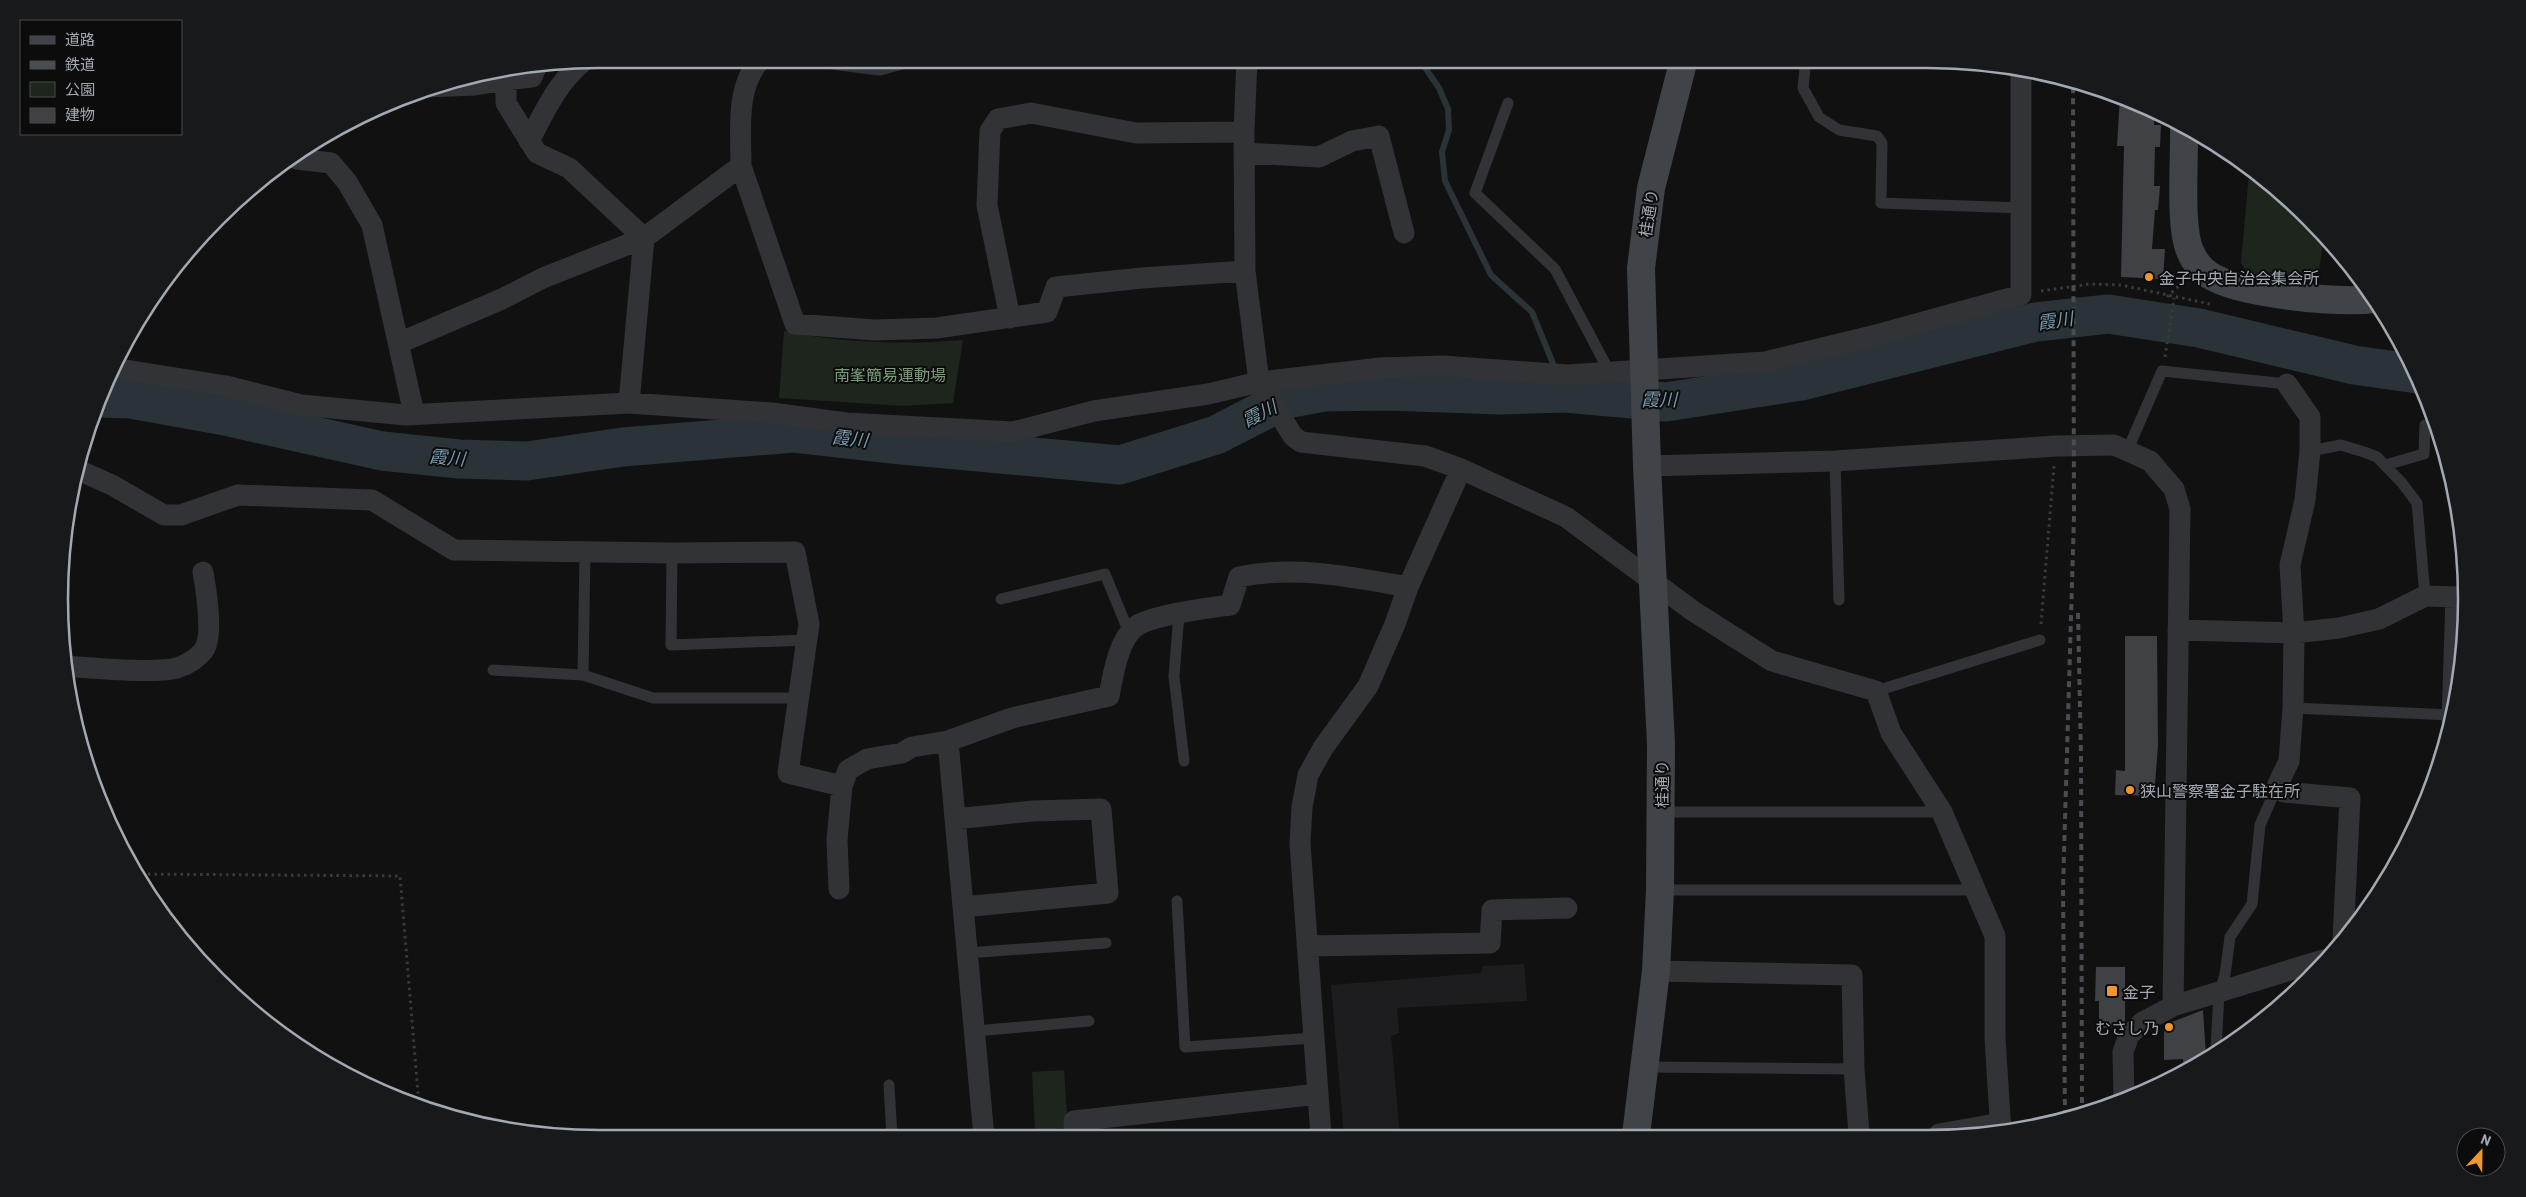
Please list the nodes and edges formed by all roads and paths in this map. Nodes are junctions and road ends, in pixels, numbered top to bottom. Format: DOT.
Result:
graph roads {
  1 [pos="753,68"];
  2 [pos="1248,68"];
  3 [pos="1682,68"];
  4 [pos="1805,68"];
  5 [pos="574,69"];
  6 [pos="534,72"];
  7 [pos="2021,76"];
  8 [pos="506,80"];
  9 [pos="460,86"];
  10 [pos="1508,103"];
  11 [pos="2184,134"];
  12 [pos="529,141"];
  13 [pos="1244,142"];
  14 [pos="300,159"];
  15 [pos="741,166"];
  16 [pos="2022,208"];
  17 [pos="1404,233"];
  18 [pos="644,238"];
  19 [pos="1245,271"];
  20 [pos="2021,295"];
  21 [pos="2366,299"];
  22 [pos="1010,318"];
  23 [pos="399,343"];
  24 [pos="2163,366"];
  25 [pos="120,369"];
  26 [pos="1645,371"];
  27 [pos="1610,373"];
  28 [pos="1260,382"];
  29 [pos="2287,384"];
  30 [pos="629,403"];
  31 [pos="414,414"];
  32 [pos="2425,425"];
  33 [pos="2056,446"];
  34 [pos="2128,449"];
  35 [pos="2310,451"];
  36 [pos="1835,461"];
  37 [pos="2385,465"];
  38 [pos="1647,466"];
  39 [pos="1461,469"];
  40 [pos="83,472"];
  41 [pos="585,553"];
  42 [pos="672,554"];
  43 [pos="203,572"];
  44 [pos="1653,582"];
  45 [pos="1408,587"];
  46 [pos="2425,596"];
  47 [pos="1001,599"];
  48 [pos="1839,600"];
  49 [pos="1179,614"];
  50 [pos="2178,630"];
  51 [pos="2294,633"];
  52 [pos="1130,634"];
  53 [pos="806,640"];
  54 [pos="2040,640"];
  55 [pos="72,666"];
  56 [pos="493,670"];
  57 [pos="2454,671"];
  58 [pos="583,675"];
  59 [pos="1876,691"];
  60 [pos="797,698"];
  61 [pos="2293,708"];
  62 [pos="2444,718"];
  63 [pos="948,740"];
  64 [pos="1184,761"];
  65 [pos="2278,784"];
  66 [pos="842,786"];
  67 [pos="1661,812"];
  68 [pos="1942,812"];
  69 [pos="955,819"];
  70 [pos="145,874"];
  71 [pos="839,889"];
  72 [pos="1660,890"];
  73 [pos="1977,890"];
  74 [pos="1177,901"];
  75 [pos="963,907"];
  76 [pos="1567,908"];
  77 [pos="2344,928"];
  78 [pos="1106,943"];
  79 [pos="1307,946"];
  80 [pos="968,953"];
  81 [pos="2314,963"];
  82 [pos="1656,971"];
  83 [pos="2219,993"];
  84 [pos="2173,1006"];
  85 [pos="1089,1021"];
  86 [pos="975,1031"];
  87 [pos="1314,1038"];
  88 [pos="2216,1044"];
  89 [pos="1643,1067"];
  90 [pos="1854,1069"];
  91 [pos="890,1085"];
  92 [pos="2124,1092"];
  93 [pos="1318,1094"];
  94 [pos="418,1098"];
  95 [pos="2001,1124"];
  96 [pos="892,1130"];
  97 [pos="983,1130"];
  98 [pos="1075,1130"];
  99 [pos="1321,1130"];
  100 [pos="1637,1130"];
  101 [pos="1859,1130"];
  1 -- 15 [label="street"];
  2 -- 13 [label="street"];
  3 -- 26 [label="street, 桂通り"];
  4 -- 16 [label="lane"];
  5 -- 12 [label="street"];
  6 -- 8 [label="street"];
  7 -- 16 [label="street"];
  8 -- 9 [label="street"];
  8 -- 12 [label="street"];
  10 -- 27 [label="lane"];
  11 -- 21 [label="street"];
  12 -- 18 [label="street"];
  13 -- 17 [label="street"];
  13 -- 19 [label="street"];
  13 -- 22 [label="street"];
  14 -- 23 [label="street"];
  15 -- 18 [label="street"];
  15 -- 22 [label="street"];
  16 -- 20 [label="street"];
  18 -- 23 [label="street"];
  18 -- 30 [label="street"];
  19 -- 22 [label="street"];
  19 -- 28 [label="street"];
  20 -- 24 [label="path"];
  20 -- 26 [label="street"];
  23 -- 31 [label="street"];
  25 -- 31 [label="street"];
  26 -- 27 [label="street"];
  26 -- 38 [label="street, 桂通り"];
  27 -- 28 [label="street"];
  28 -- 30 [label="street"];
  28 -- 39 [label="street"];
  29 -- 34 [label="lane"];
  29 -- 35 [label="street"];
  30 -- 31 [label="street"];
  32 -- 37 [label="lane"];
  33 -- 34 [label="street"];
  33 -- 36 [label="street"];
  33 -- 54 [label="path"];
  34 -- 50 [label="street"];
  35 -- 37 [label="lane"];
  35 -- 51 [label="street"];
  36 -- 38 [label="street"];
  36 -- 48 [label="lane"];
  37 -- 46 [label="lane"];
  38 -- 44 [label="street, 桂通り"];
  39 -- 44 [label="street"];
  39 -- 45 [label="street"];
  40 -- 41 [label="street"];
  41 -- 42 [label="street"];
  41 -- 58 [label="lane"];
  42 -- 53 [label="street"];
  42 -- 53 [label="lane"];
  43 -- 55 [label="street"];
  44 -- 59 [label="street"];
  44 -- 67 [label="street, 桂通り"];
  45 -- 49 [label="street"];
  45 -- 79 [label="street"];
  46 -- 51 [label="street"];
  46 -- 57 [label="street"];
  47 -- 52 [label="lane"];
  49 -- 52 [label="street"];
  49 -- 64 [label="lane"];
  50 -- 51 [label="street"];
  50 -- 84 [label="street"];
  51 -- 61 [label="street"];
  52 -- 63 [label="street"];
  53 -- 60 [label="street"];
  54 -- 59 [label="lane"];
  56 -- 58 [label="lane"];
  58 -- 60 [label="lane"];
  59 -- 68 [label="street"];
  60 -- 66 [label="street"];
  61 -- 62 [label="lane"];
  61 -- 65 [label="street"];
  63 -- 66 [label="street"];
  63 -- 69 [label="street"];
  65 -- 77 [label="street"];
  65 -- 83 [label="lane"];
  66 -- 71 [label="street"];
  67 -- 68 [label="lane"];
  67 -- 72 [label="street, 桂通り"];
  68 -- 73 [label="street"];
  69 -- 75 [label="street"];
  69 -- 75 [label="street"];
  70 -- 94 [label="path"];
  72 -- 73 [label="lane"];
  72 -- 82 [label="street, 桂通り"];
  73 -- 95 [label="street"];
  74 -- 87 [label="lane"];
  75 -- 80 [label="street"];
  76 -- 79 [label="street"];
  78 -- 80 [label="lane"];
  79 -- 87 [label="street"];
  80 -- 86 [label="street"];
  81 -- 83 [label="street"];
  82 -- 89 [label="street, 桂通り"];
  82 -- 90 [label="street"];
  83 -- 84 [label="street"];
  83 -- 88 [label="lane"];
  84 -- 92 [label="street"];
  85 -- 86 [label="lane"];
  86 -- 97 [label="street"];
  87 -- 93 [label="street"];
  89 -- 90 [label="lane"];
  89 -- 100 [label="street, 桂通り"];
  90 -- 101 [label="street"];
  91 -- 96 [label="lane"];
  93 -- 98 [label="street"];
  93 -- 99 [label="street"];
}
